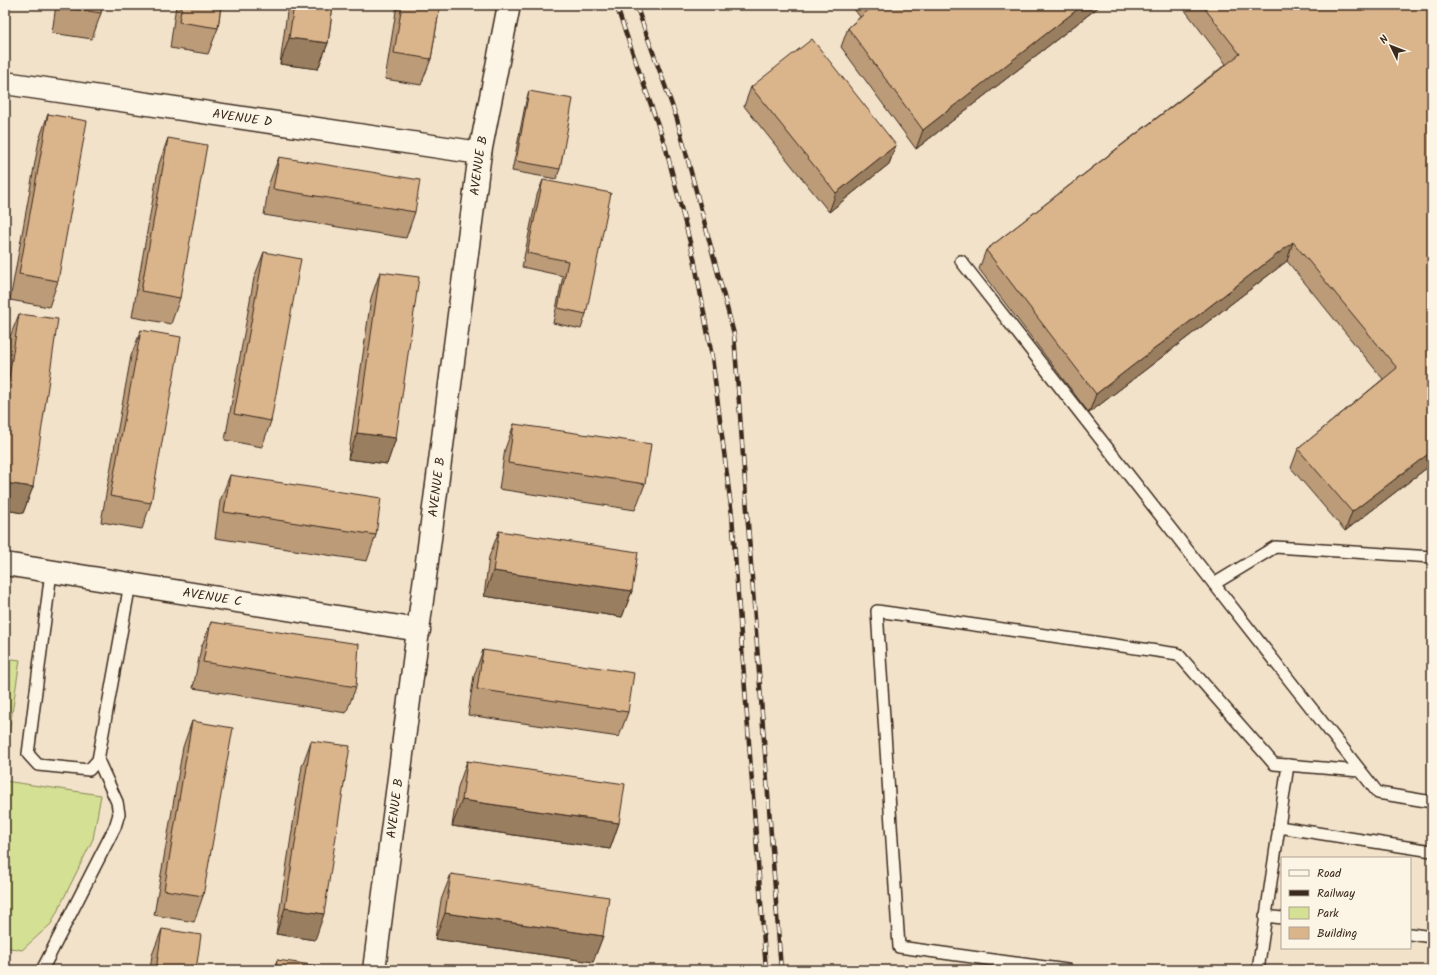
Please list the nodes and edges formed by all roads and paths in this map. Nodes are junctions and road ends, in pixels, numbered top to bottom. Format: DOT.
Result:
graph roads {
  1 [pos="509,5"];
  2 [pos="5,83"];
  3 [pos="480,153"];
  4 [pos="961,261"];
  5 [pos="1432,556"];
  6 [pos="5,564"];
  7 [pos="52,572"];
  8 [pos="130,584"];
  9 [pos="1214,584"];
  10 [pos="419,630"];
  11 [pos="98,760"];
  12 [pos="1288,765"];
  13 [pos="1360,771"];
  14 [pos="1432,802"];
  15 [pos="1279,827"];
  16 [pos="1432,851"];
  17 [pos="1265,916"];
  18 [pos="1281,918"];
  19 [pos="1411,934"];
  20 [pos="1432,937"];
  21 [pos="42,970"];
  22 [pos="374,970"];
  23 [pos="1067,970"];
  24 [pos="1258,970"];
  1 -- 3 [label="street, AVENUE B"];
  2 -- 3 [label="street, AVENUE D"];
  3 -- 10 [label="street, AVENUE B"];
  4 -- 9 [label="lane"];
  5 -- 9 [label="lane"];
  6 -- 7 [label="street, AVENUE C"];
  7 -- 8 [label="street, AVENUE C"];
  7 -- 11 [label="lane"];
  8 -- 10 [label="street, AVENUE C"];
  8 -- 11 [label="lane"];
  9 -- 13 [label="lane"];
  10 -- 22 [label="street, AVENUE B"];
  11 -- 21 [label="lane"];
  12 -- 13 [label="lane"];
  12 -- 15 [label="lane"];
  12 -- 23 [label="lane"];
  13 -- 14 [label="lane"];
  15 -- 16 [label="lane"];
  15 -- 17 [label="lane"];
  17 -- 18 [label="lane"];
  17 -- 24 [label="lane"];
  19 -- 20 [label="lane"];
}
